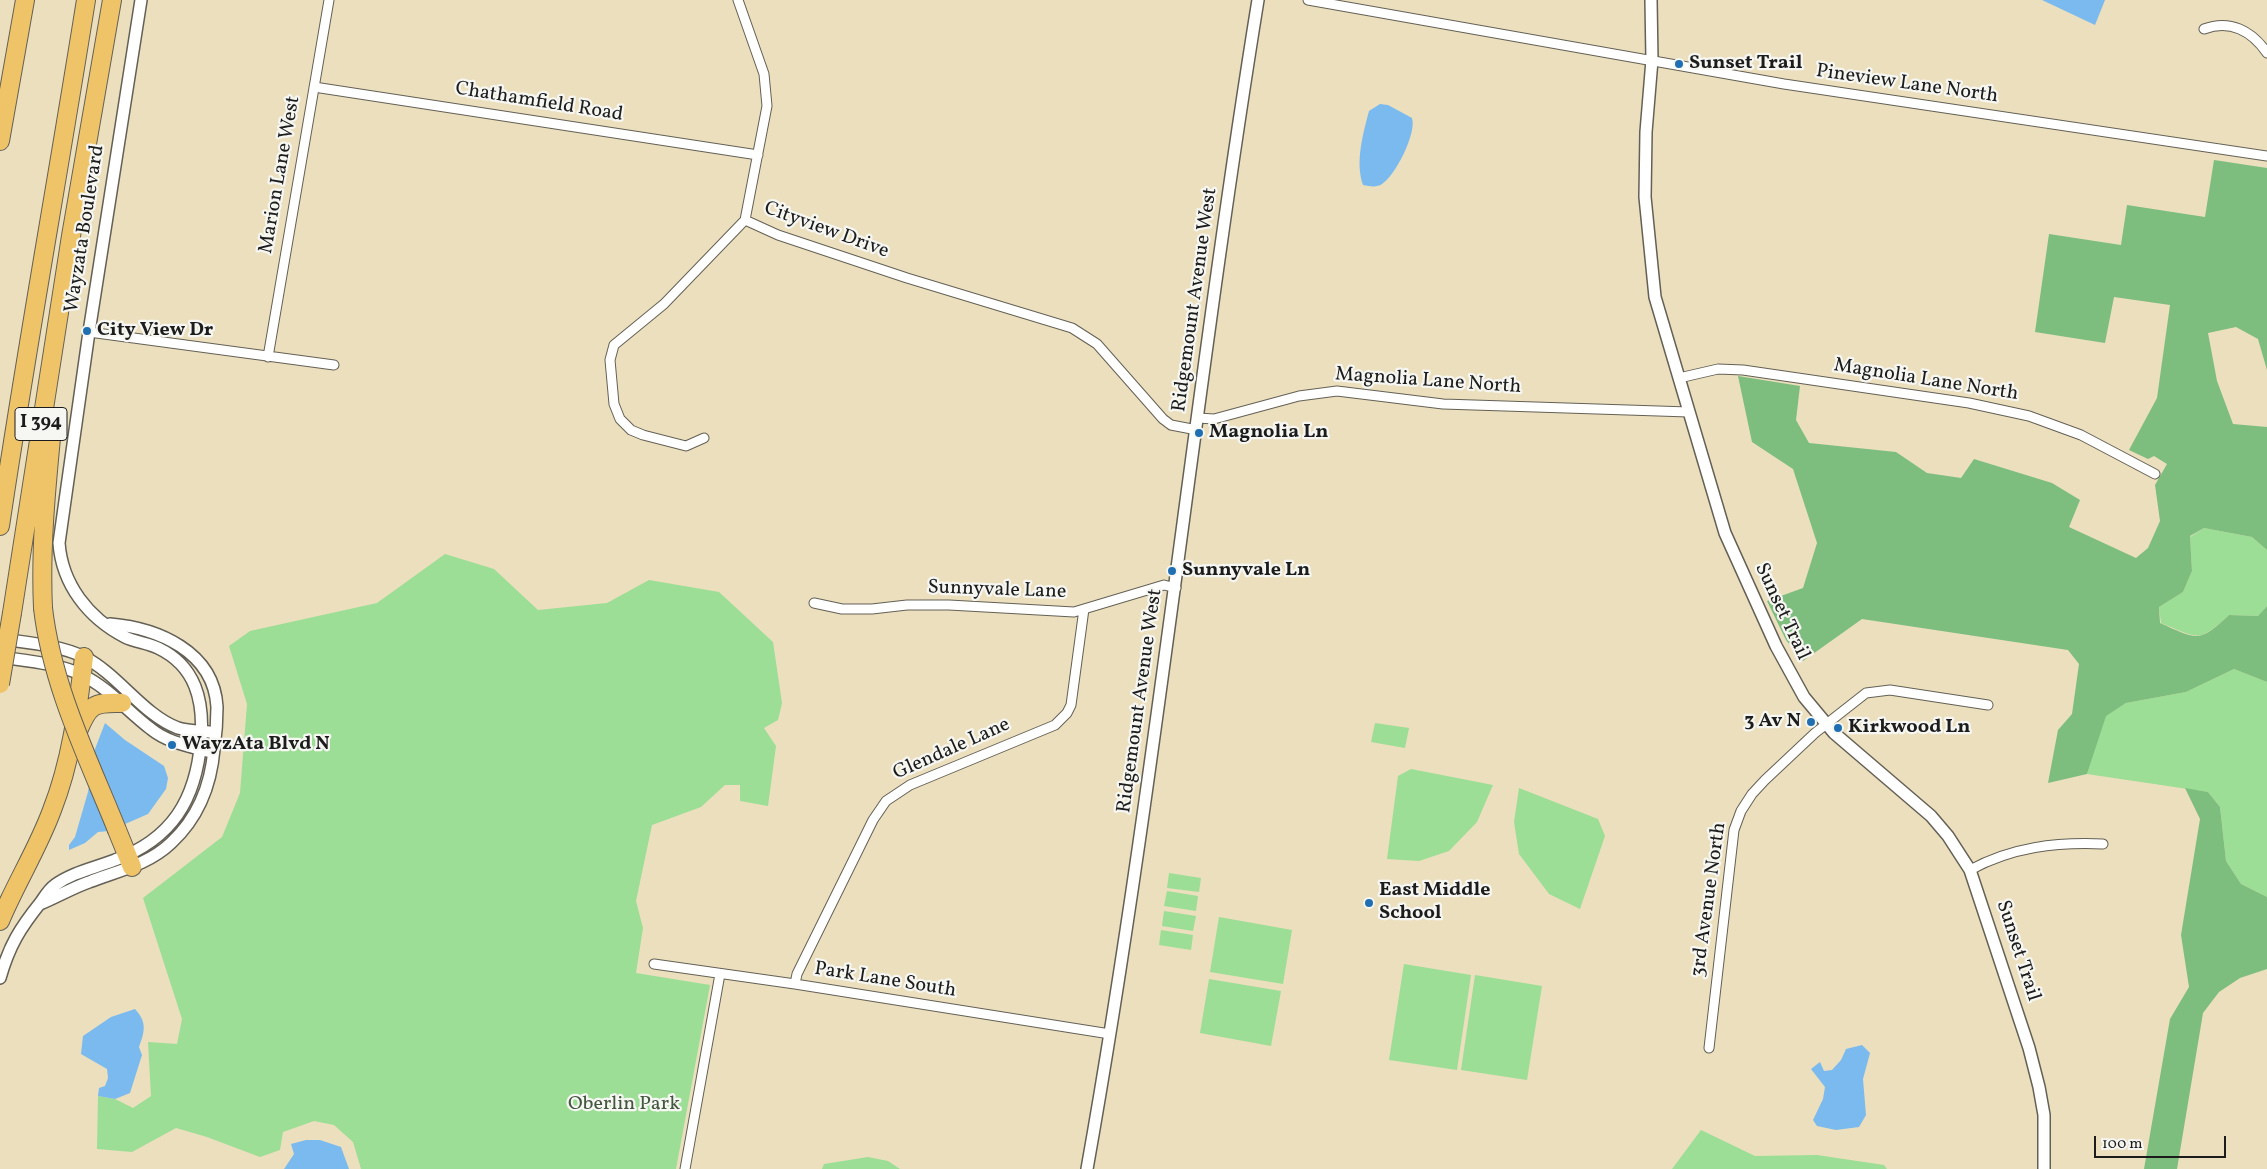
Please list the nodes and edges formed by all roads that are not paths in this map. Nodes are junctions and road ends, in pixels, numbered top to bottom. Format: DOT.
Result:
graph roads {
  1 [pos="25,0"];
  2 [pos="75,0"];
  3 [pos="86,0"];
  4 [pos="112,0"];
  5 [pos="141,0"];
  6 [pos="329,0"];
  7 [pos="738,0"];
  8 [pos="1258,0"];
  9 [pos="1308,0"];
  10 [pos="1651,0"];
  11 [pos="2204,29"];
  12 [pos="2267,53"];
  13 [pos="1652,60"];
  14 [pos="314,87"];
  15 [pos="0,141"];
  16 [pos="758,155"];
  17 [pos="2267,156"];
  18 [pos="745,220"];
  19 [pos="50,223"];
  20 [pos="71,236"];
  21 [pos="88,332"];
  22 [pos="268,356"];
  23 [pos="334,364"];
  24 [pos="1679,378"];
  25 [pos="1689,412"];
  26 [pos="1198,418"];
  27 [pos="1197,430"];
  28 [pos="704,438"];
  29 [pos="2155,474"];
  30 [pos="0,526"];
  31 [pos="1176,588"];
  32 [pos="814,603"];
  33 [pos="1084,609"];
  34 [pos="108,624"];
  35 [pos="0,639"];
  36 [pos="0,657"];
  37 [pos="84,657"];
  38 [pos="82,675"];
  39 [pos="0,685"];
  40 [pos="122,702"];
  41 [pos="1988,705"];
  42 [pos="1826,724"];
  43 [pos="202,731"];
  44 [pos="216,732"];
  45 [pos="200,749"];
  46 [pos="214,753"];
  47 [pos="68,757"];
  48 [pos="2103,844"];
  49 [pos="130,861"];
  50 [pos="1970,870"];
  51 [pos="0,920"];
  52 [pos="654,964"];
  53 [pos="720,974"];
  54 [pos="0,978"];
  55 [pos="795,984"];
  56 [pos="1110,1034"];
  57 [pos="1709,1048"];
  58 [pos="685,1169"];
  59 [pos="1087,1169"];
  60 [pos="2044,1169"];
  1 -- 15 [label="highway"];
  2 -- 19 [label="highway"];
  3 -- 19 [label="highway, I 394"];
  4 -- 20 [label="highway, I 394"];
  5 -- 21 [label="street, Wayzata Boulevard"];
  6 -- 14 [label="street, Marion Lane West"];
  7 -- 16 [label="street"];
  8 -- 26 [label="street, Ridgemount Avenue West"];
  9 -- 13 [label="street, Pineview Lane North"];
  10 -- 13 [label="street, Sunset Trail"];
  11 -- 12 [label="street"];
  13 -- 17 [label="street, Pineview Lane North"];
  13 -- 24 [label="street, Sunset Trail"];
  14 -- 16 [label="street, Chathamfield Road"];
  14 -- 22 [label="street, Marion Lane West"];
  16 -- 18 [label="street"];
  18 -- 27 [label="street, Cityview Drive"];
  18 -- 28 [label="street, Cityview Drive"];
  19 -- 30 [label="highway, I 394"];
  20 -- 39 [label="highway, I 394, bridge"];
  20 -- 49 [label="highway, bridge"];
  21 -- 22 [label="street"];
  21 -- 34 [label="street, Wayzata Boulevard"];
  22 -- 23 [label="street"];
  24 -- 25 [label="street, Sunset Trail"];
  24 -- 29 [label="street, Magnolia Lane North"];
  25 -- 26 [label="street, Magnolia Lane North"];
  25 -- 42 [label="street, Sunset Trail"];
  26 -- 27 [label="street, Ridgemount Avenue West"];
  27 -- 31 [label="street, Ridgemount Avenue West"];
  31 -- 33 [label="street, Sunnyvale Lane"];
  31 -- 56 [label="street, Ridgemount Avenue West"];
  32 -- 33 [label="street, Sunnyvale Lane"];
  33 -- 55 [label="street, Glendale Lane"];
  34 -- 43 [label="street, Wayzata Boulevard"];
  34 -- 44 [label="street, Wayzata Boulevard"];
  35 -- 37 [label="street"];
  36 -- 38 [label="street"];
  37 -- 38 [label="highway"];
  37 -- 43 [label="street"];
  38 -- 40 [label="street"];
  38 -- 47 [label="highway"];
  40 -- 45 [label="street"];
  40 -- 47 [label="highway"];
  41 -- 42 [label="street, 3rd Avenue North"];
  42 -- 50 [label="street, Sunset Trail"];
  42 -- 57 [label="street, 3rd Avenue North"];
  43 -- 44 [label="street"];
  43 -- 45 [label="street, Wayzata Boulevard"];
  44 -- 46 [label="street, Wayzata Boulevard"];
  45 -- 46 [label="street"];
  45 -- 49 [label="street, Wayzata Boulevard"];
  46 -- 49 [label="street, Wayzata Boulevard"];
  47 -- 51 [label="highway"];
  48 -- 50 [label="street"];
  49 -- 54 [label="street, Wayzata Boulevard"];
  50 -- 60 [label="street, Sunset Trail"];
  52 -- 53 [label="street, Park Lane South"];
  53 -- 55 [label="street, Park Lane South"];
  53 -- 58 [label="street"];
  55 -- 56 [label="street, Park Lane South"];
  56 -- 59 [label="street, Ridgemount Avenue West"];
}
